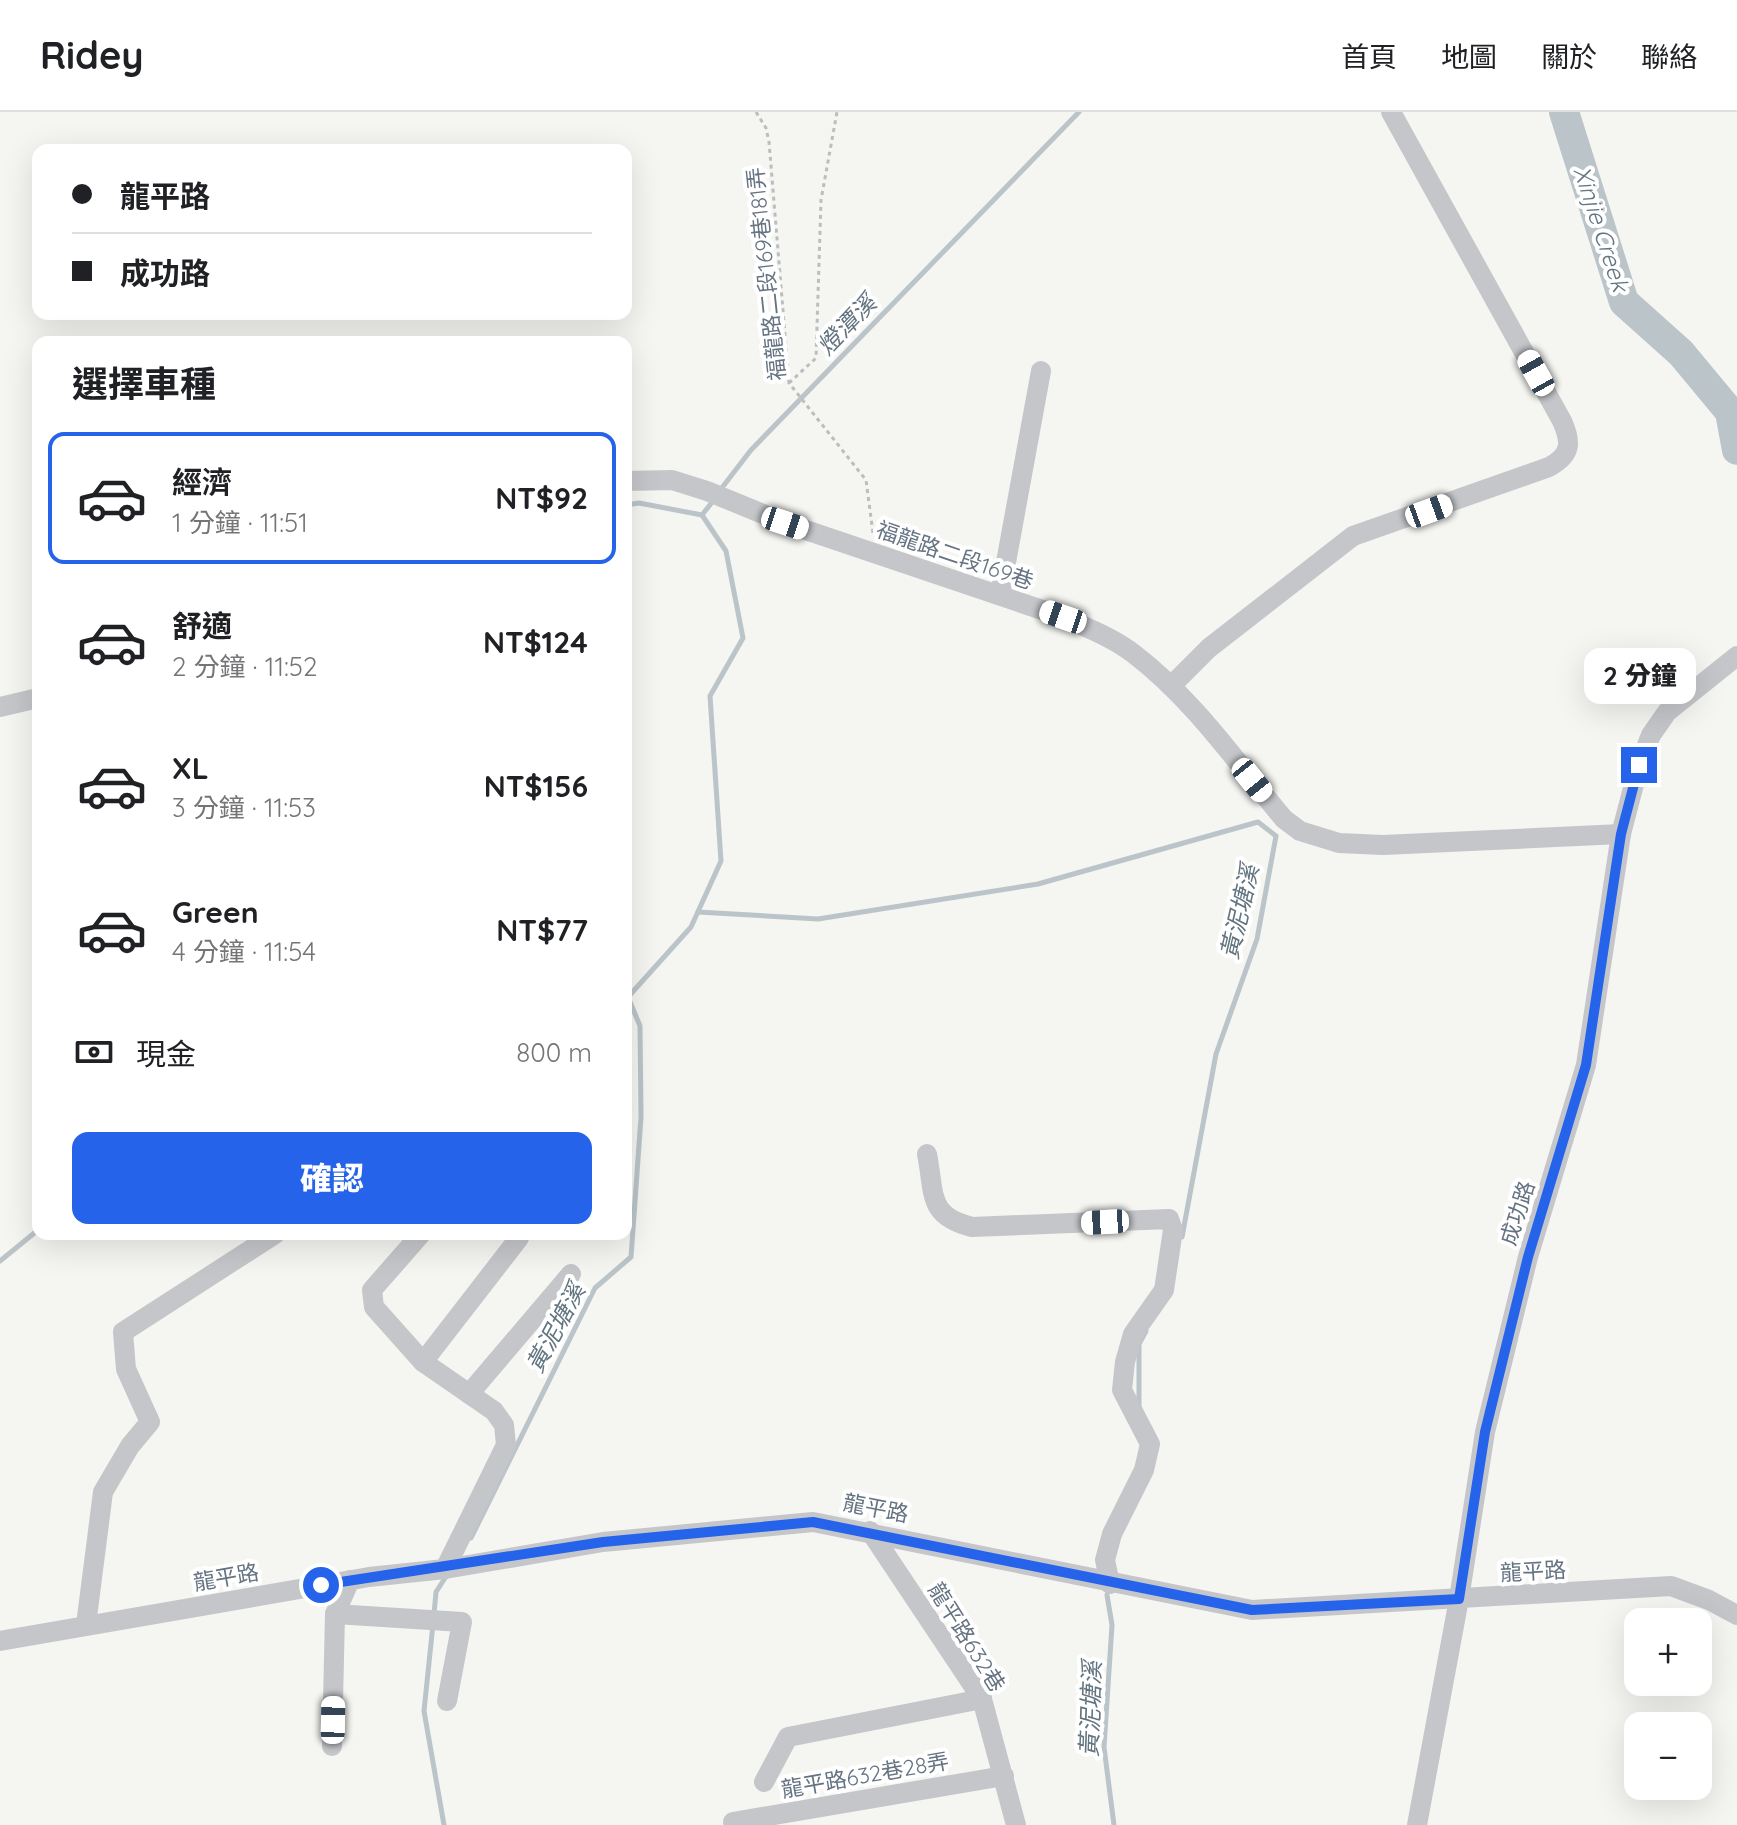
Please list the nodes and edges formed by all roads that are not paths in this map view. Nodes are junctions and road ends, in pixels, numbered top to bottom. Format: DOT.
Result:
graph roads {
  1 [pos="1391,112"];
  2 [pos="1041,371"];
  3 [pos="632,481"];
  4 [pos="1000,595"];
  5 [pos="1737,656"];
  6 [pos="1171,686"];
  7 [pos="32,699"];
  8 [pos="0,707"];
  9 [pos="1621,834"];
  10 [pos="927,1154"];
  11 [pos="266,1240"];
  12 [pos="416,1240"];
  13 [pos="517,1240"];
  14 [pos="571,1274"];
  15 [pos="423,1362"];
  16 [pos="469,1394"];
  17 [pos="870,1531"];
  18 [pos="445,1569"];
  19 [pos="350,1580"];
  20 [pos="1110,1584"];
  21 [pos="1459,1599"];
  22 [pos="335,1614"];
  23 [pos="1737,1615"];
  24 [pos="86,1625"];
  25 [pos="0,1641"];
  26 [pos="982,1699"];
  27 [pos="447,1701"];
  28 [pos="332,1746"];
  29 [pos="1004,1776"];
  30 [pos="764,1782"];
  31 [pos="733,1822"];
  32 [pos="1016,1825"];
  33 [pos="1417,1825"];
  1 -- 6 [label="street"];
  2 -- 4 [label="street"];
  3 -- 4 [label="street, 福龍路二段169巷"];
  4 -- 6 [label="street, 福龍路二段169巷"];
  5 -- 9 [label="street, 成功路"];
  6 -- 9 [label="street, 福龍路二段169巷"];
  7 -- 8 [label="street"];
  9 -- 21 [label="street, 成功路"];
  10 -- 20 [label="street"];
  11 -- 24 [label="street"];
  12 -- 15 [label="street"];
  13 -- 15 [label="street"];
  14 -- 16 [label="street"];
  15 -- 16 [label="street"];
  16 -- 18 [label="street"];
  17 -- 18 [label="street, 龍平路"];
  17 -- 20 [label="street, 龍平路"];
  17 -- 26 [label="street, 龍平路632巷"];
  18 -- 19 [label="street, 龍平路"];
  19 -- 22 [label="street"];
  19 -- 24 [label="street, 龍平路"];
  20 -- 21 [label="street, 龍平路"];
  21 -- 23 [label="street, 龍平路"];
  21 -- 33 [label="street, 成功路"];
  22 -- 27 [label="street"];
  22 -- 28 [label="street"];
  24 -- 25 [label="street, 龍平路"];
  26 -- 29 [label="street, 龍平路632巷"];
  26 -- 30 [label="street"];
  29 -- 31 [label="street, 龍平路632巷28弄"];
  29 -- 32 [label="street, 龍平路632巷"];
}
